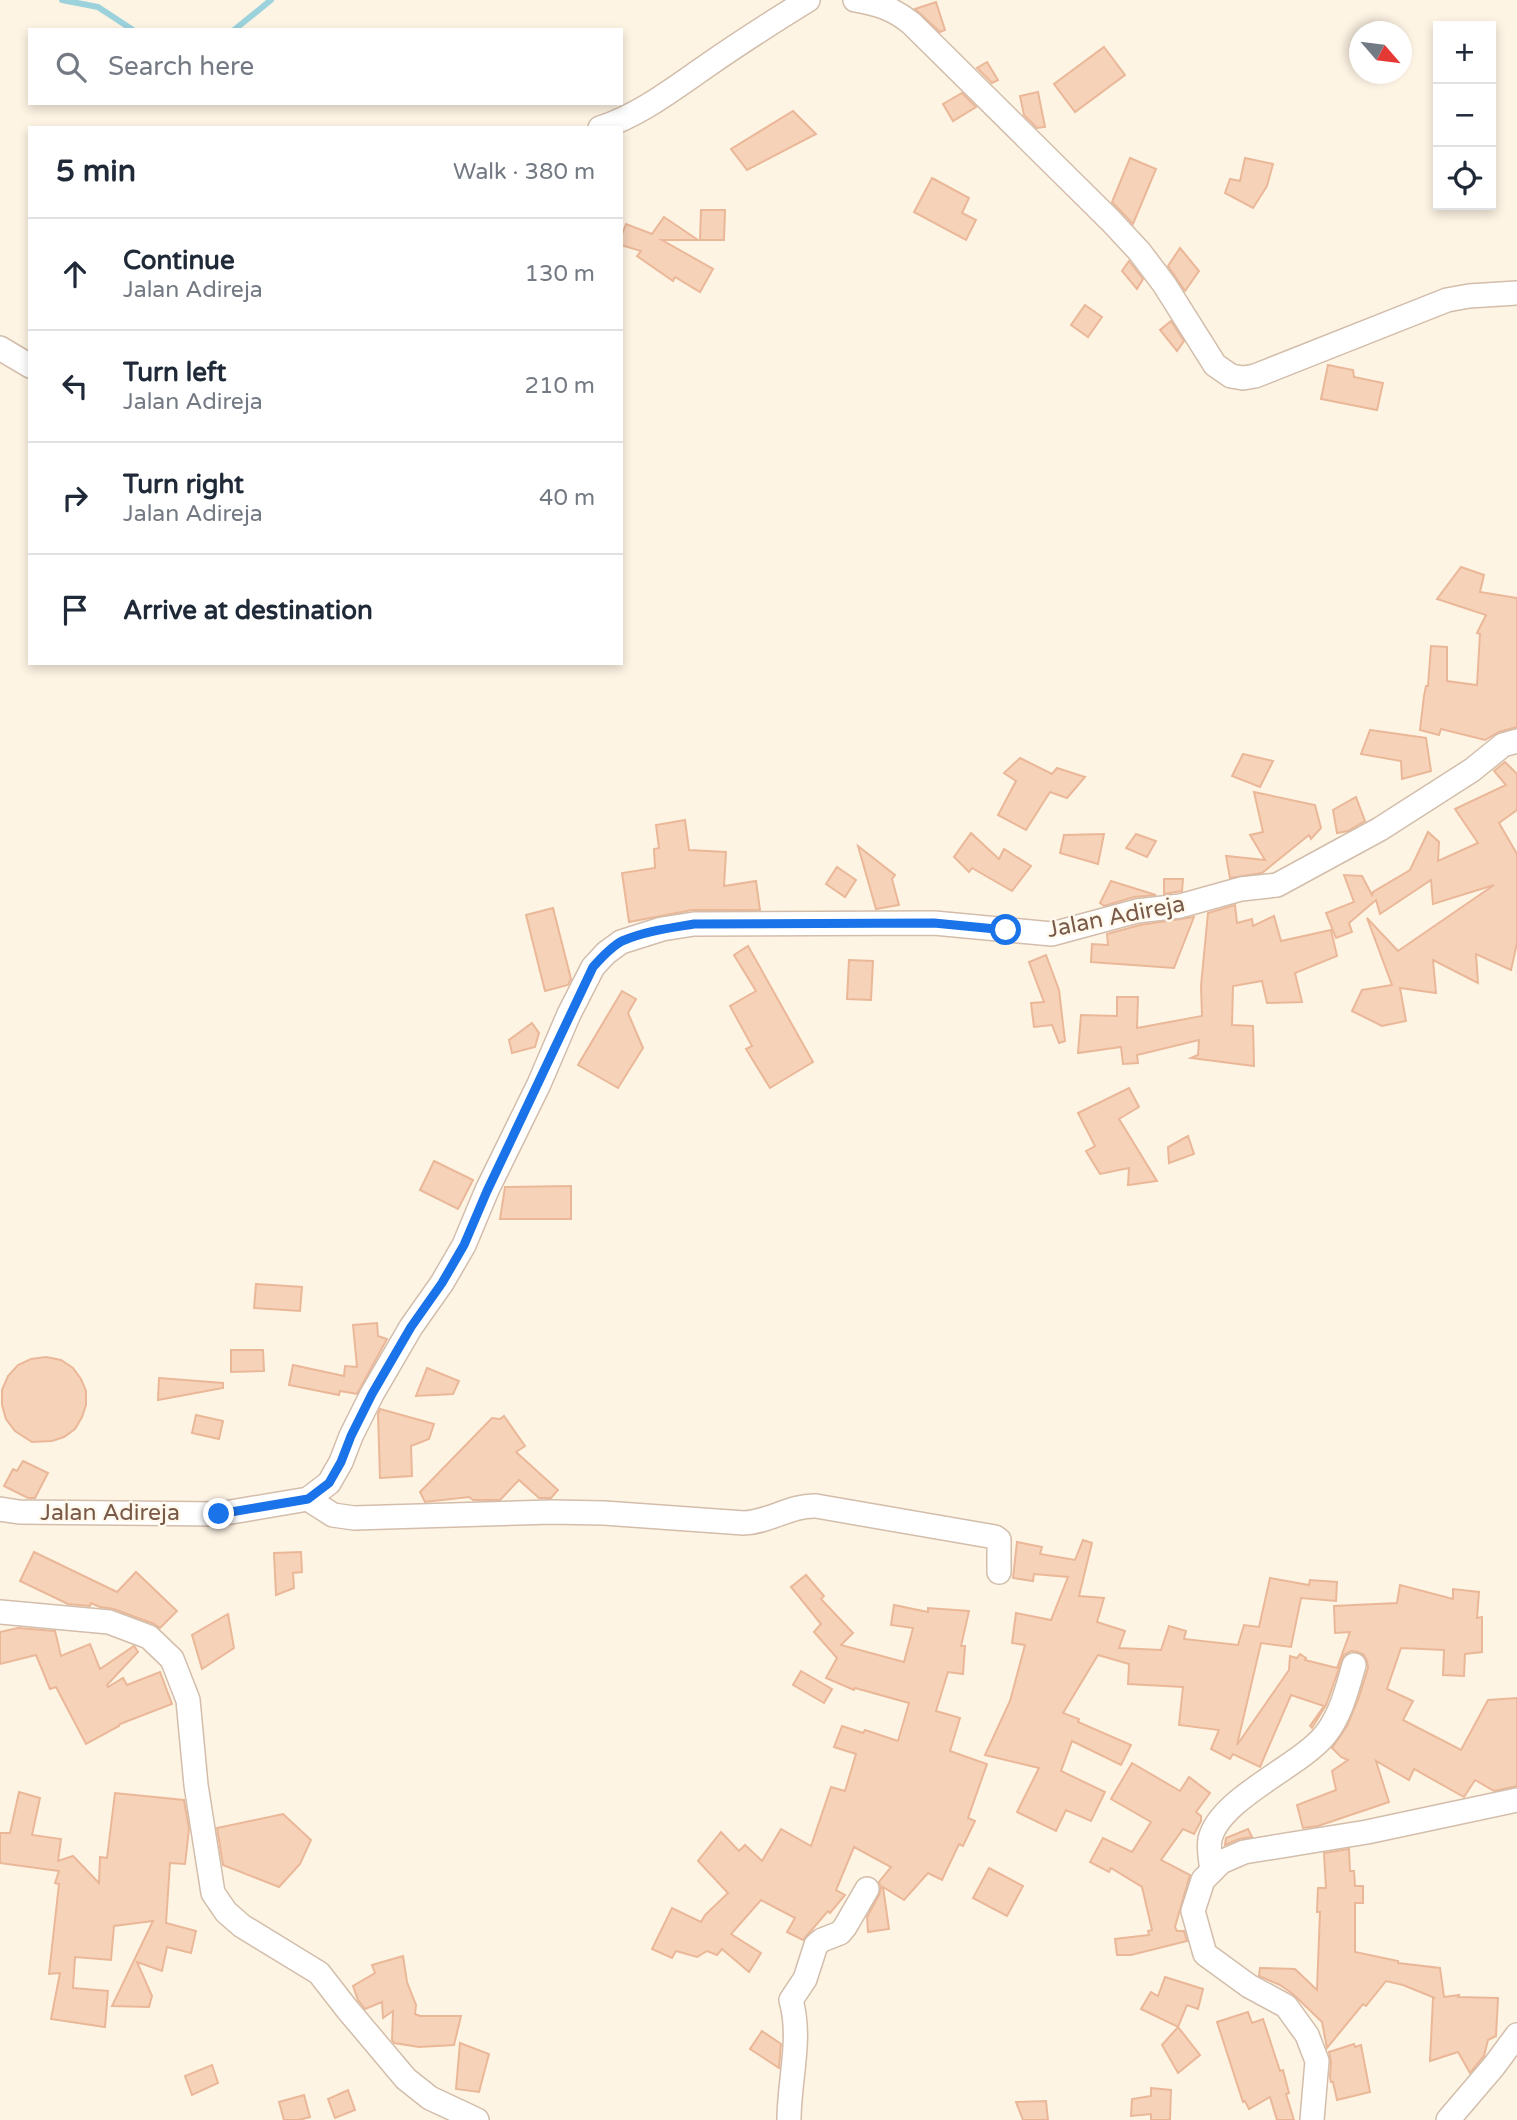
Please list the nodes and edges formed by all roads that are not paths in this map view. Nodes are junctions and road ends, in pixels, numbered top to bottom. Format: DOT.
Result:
graph roads {
  1 [pos="808,0"];
  2 [pos="855,0"];
  3 [pos="606,126"];
  4 [pos="1517,293"];
  5 [pos="0,348"];
  6 [pos="28,365"];
  7 [pos="1517,741"];
  8 [pos="308,1499"];
  9 [pos="0,1509"];
  10 [pos="999,1572"];
  11 [pos="0,1612"];
  12 [pos="1354,1665"];
  13 [pos="1517,1800"];
  14 [pos="1212,1871"];
  15 [pos="867,1889"];
  16 [pos="1517,2035"];
  17 [pos="478,2120"];
  18 [pos="789,2120"];
  19 [pos="1312,2120"];
  20 [pos="1448,2120"];
  1 -- 3 [label="street"];
  2 -- 4 [label="street"];
  5 -- 6 [label="street"];
  7 -- 8 [label="street, Jalan Adireja"];
  8 -- 9 [label="street, Jalan Adireja"];
  8 -- 10 [label="street"];
  11 -- 17 [label="street"];
  12 -- 14 [label="street"];
  13 -- 14 [label="street"];
  14 -- 19 [label="street"];
  15 -- 18 [label="street"];
  16 -- 20 [label="street"];
}
